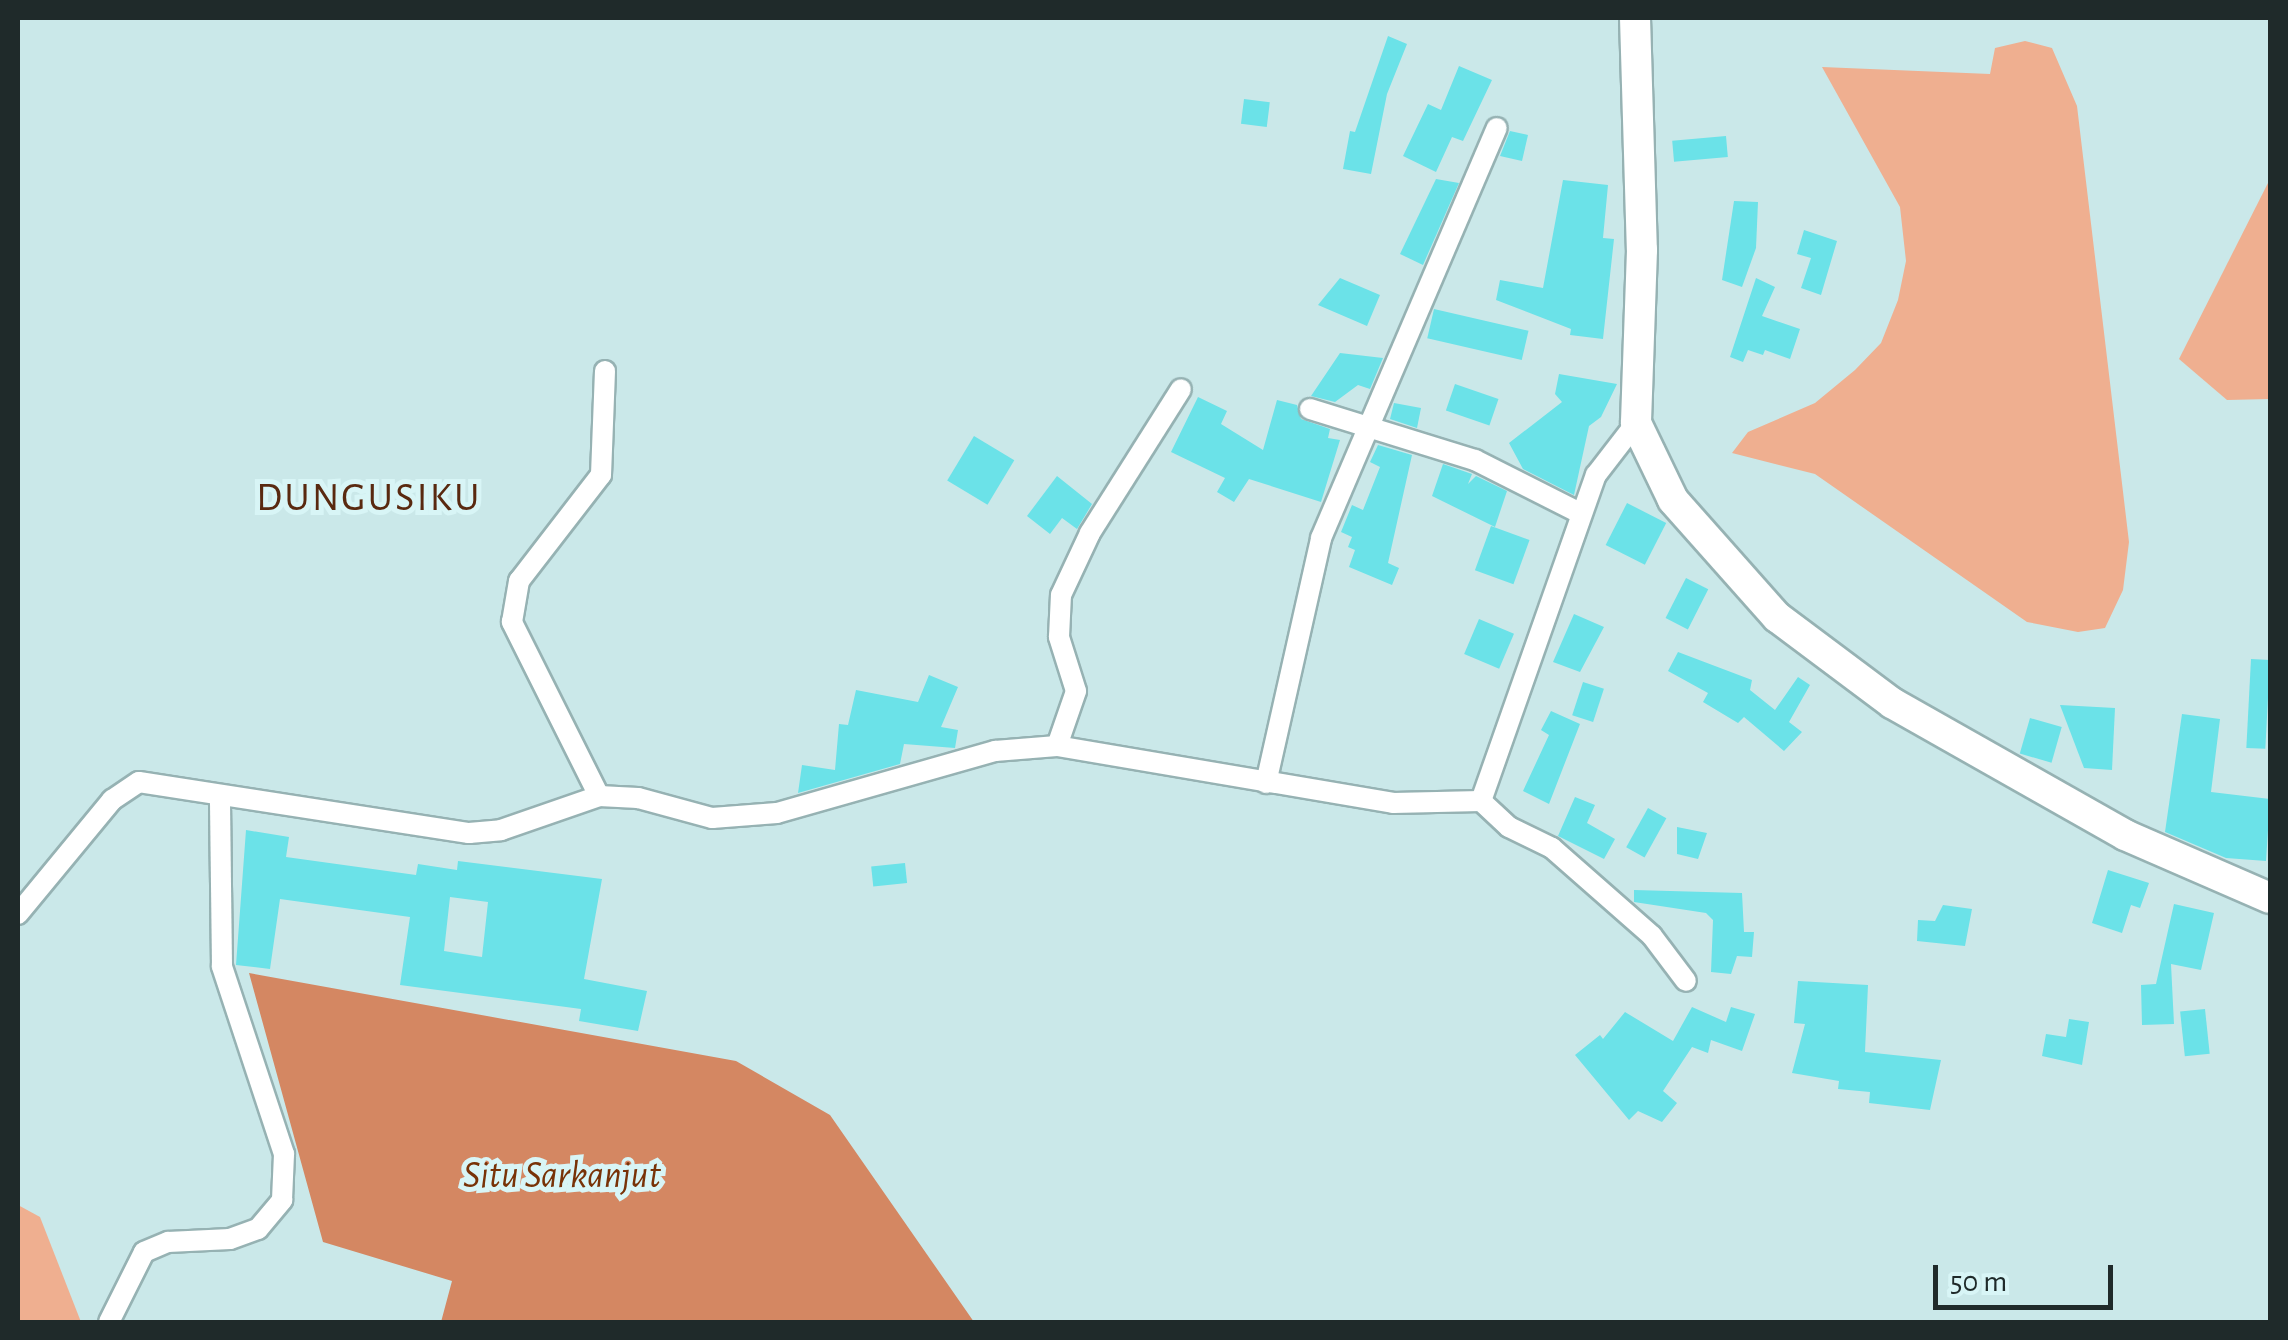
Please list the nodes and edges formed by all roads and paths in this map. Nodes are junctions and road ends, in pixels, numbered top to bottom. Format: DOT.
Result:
graph roads {
  1 [pos="1635,18"];
  2 [pos="1498,128"];
  3 [pos="605,371"];
  4 [pos="1181,389"];
  5 [pos="1310,409"];
  6 [pos="1636,423"];
  7 [pos="1372,426"];
  8 [pos="1580,513"];
  9 [pos="1057,746"];
  10 [pos="1266,783"];
  11 [pos="220,796"];
  12 [pos="598,796"];
  13 [pos="1481,801"];
  14 [pos="2270,898"];
  15 [pos="18,914"];
  16 [pos="1686,981"];
  17 [pos="109,1322"];
  1 -- 6 [label="main road"];
  2 -- 7 [label="street"];
  3 -- 12 [label="street"];
  4 -- 9 [label="street"];
  5 -- 7 [label="street"];
  6 -- 8 [label="street"];
  6 -- 14 [label="main road"];
  7 -- 8 [label="street"];
  7 -- 10 [label="street"];
  8 -- 13 [label="street"];
  9 -- 10 [label="street"];
  9 -- 12 [label="street"];
  10 -- 13 [label="street"];
  11 -- 12 [label="street"];
  11 -- 15 [label="street"];
  11 -- 17 [label="street"];
  13 -- 16 [label="street"];
}
